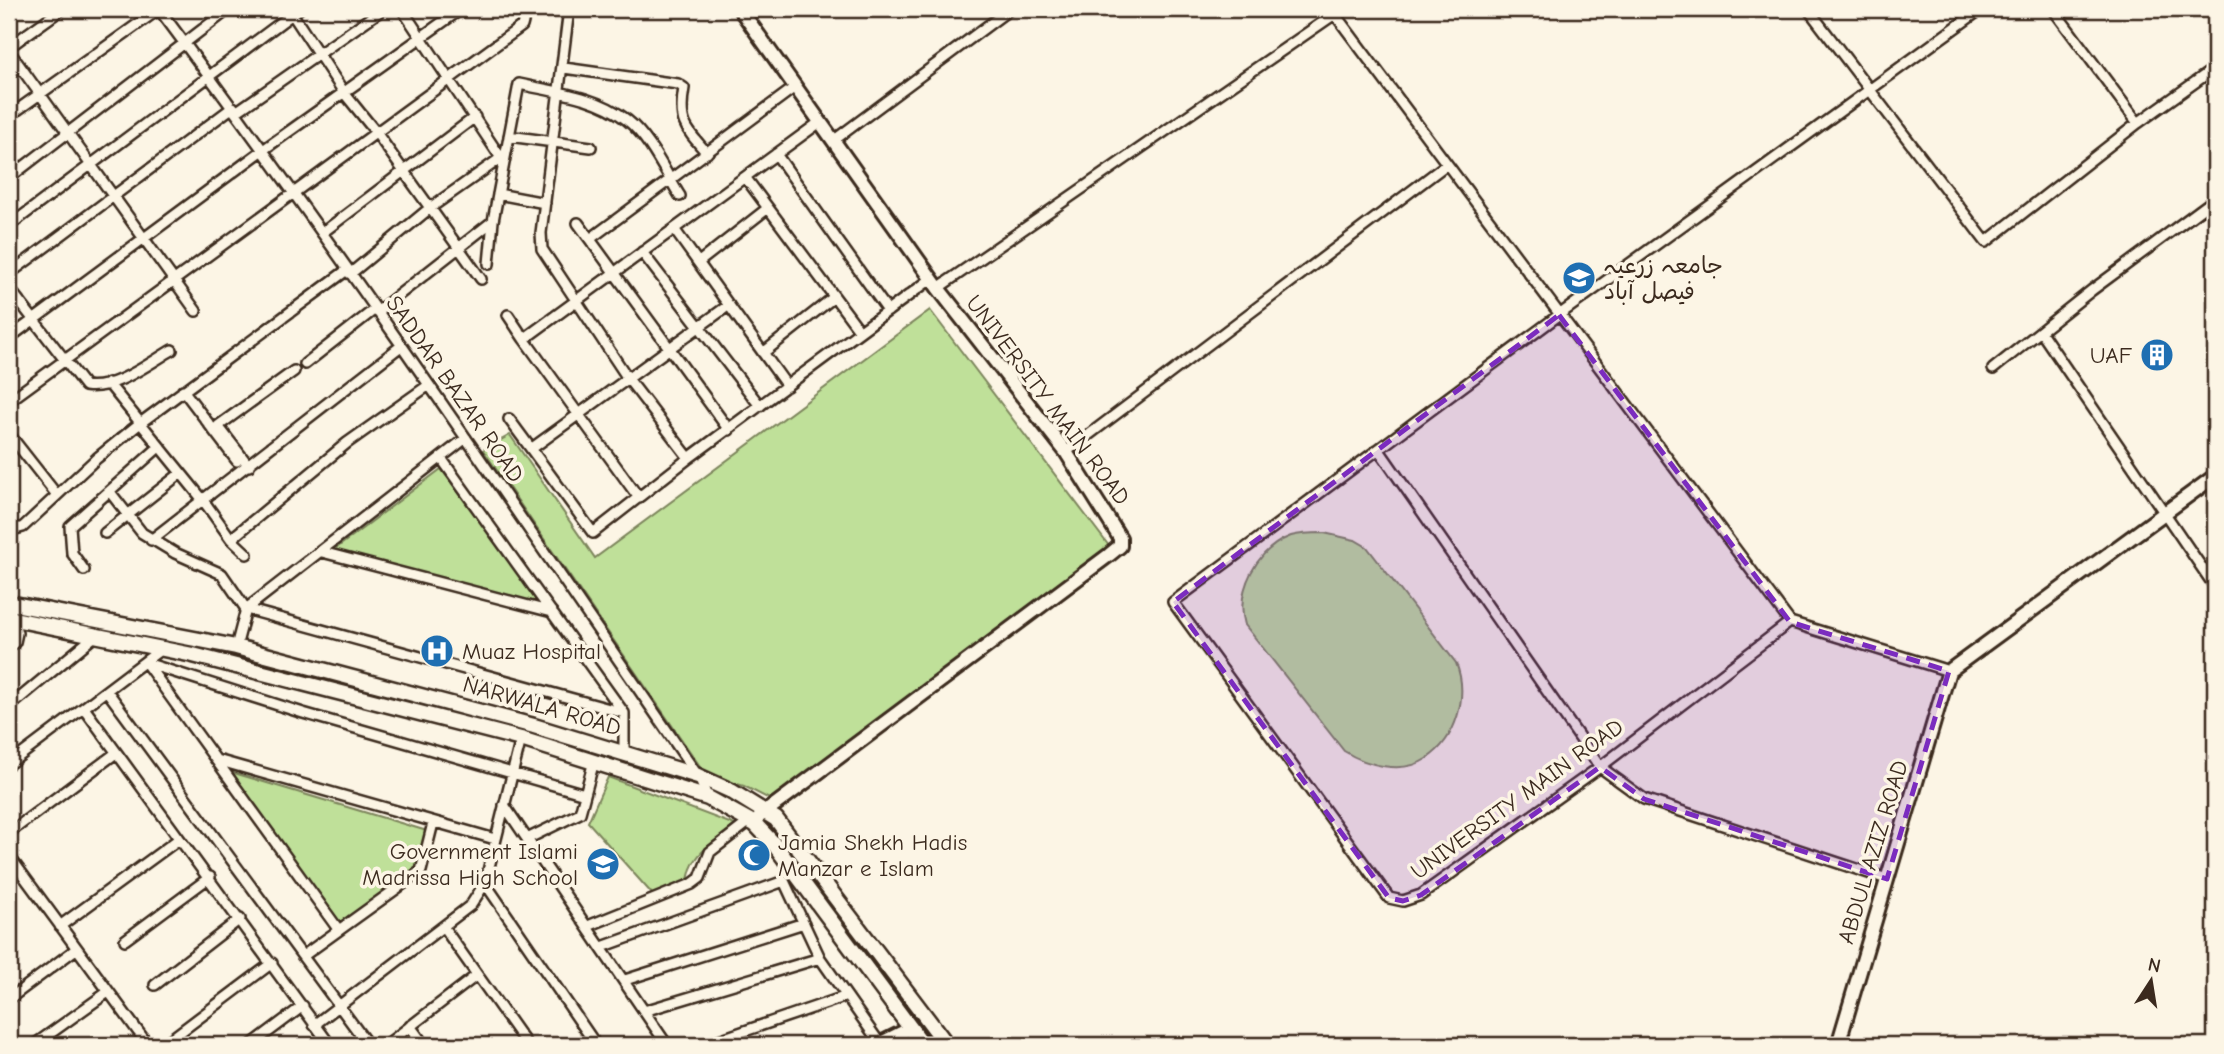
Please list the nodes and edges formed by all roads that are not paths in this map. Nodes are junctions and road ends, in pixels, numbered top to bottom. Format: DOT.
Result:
graph roads {
  1 [pos="159,9"];
  2 [pos="229,9"];
  3 [pos="383,9"];
  4 [pos="402,9"];
  5 [pos="461,9"];
  6 [pos="520,9"];
  7 [pos="740,9"];
  8 [pos="1010,9"];
  9 [pos="1808,9"];
  10 [pos="1981,9"];
  11 [pos="2053,9"];
  12 [pos="59,10"];
  13 [pos="294,10"];
  14 [pos="571,10"];
  15 [pos="1336,10"];
  16 [pos="422,38"];
  17 [pos="184,42"];
  18 [pos="9,49"];
  19 [pos="319,56"];
  20 [pos="564,68"];
  21 [pos="2215,68"];
  22 [pos="211,75"];
  23 [pos="449,78"];
  24 [pos="795,88"];
  25 [pos="1868,89"];
  26 [pos="561,93"];
  27 [pos="38,94"];
  28 [pos="345,94"];
  29 [pos="234,109"];
  30 [pos="9,116"];
  31 [pos="475,117"];
  32 [pos="820,122"];
  33 [pos="2138,123"];
  34 [pos="375,131"];
  35 [pos="68,135"];
  36 [pos="509,136"];
  37 [pos="833,141"];
  38 [pos="553,142"];
  39 [pos="591,147"];
  40 [pos="263,150"];
  41 [pos="707,153"];
  42 [pos="776,154"];
  43 [pos="1447,164"];
  44 [pos="90,166"];
  45 [pos="403,170"];
  46 [pos="745,177"];
  47 [pos="9,178"];
  48 [pos="670,180"];
  49 [pos="294,194"];
  50 [pos="498,194"];
  51 [pos="112,196"];
  52 [pos="680,196"];
  53 [pos="2215,200"];
  54 [pos="545,203"];
  55 [pos="430,208"];
  56 [pos="768,208"];
  57 [pos="493,221"];
  58 [pos="578,223"];
  59 [pos="9,226"];
  60 [pos="674,229"];
  61 [pos="322,233"];
  62 [pos="142,239"];
  63 [pos="590,239"];
  64 [pos="458,248"];
  65 [pos="642,252"];
  66 [pos="699,262"];
  67 [pos="489,264"];
  68 [pos="349,272"];
  69 [pos="613,273"];
  70 [pos="9,274"];
  71 [pos="481,279"];
  72 [pos="173,281"];
  73 [pos="935,283"];
  74 [pos="9,288"];
  75 [pos="834,297"];
  76 [pos="576,301"];
  77 [pos="729,305"];
  78 [pos="376,310"];
  79 [pos="196,311"];
  80 [pos="888,311"];
  81 [pos="508,315"];
  82 [pos="1559,315"];
  83 [pos="33,320"];
  84 [pos="700,326"];
  85 [pos="860,331"];
  86 [pos="2040,332"];
  87 [pos="9,338"];
  88 [pos="524,339"];
  89 [pos="401,346"];
  90 [pos="172,350"];
  91 [pos="668,350"];
  92 [pos="764,353"];
  93 [pos="63,362"];
  94 [pos="305,364"];
  95 [pos="1993,369"];
  96 [pos="294,370"];
  97 [pos="629,380"];
  98 [pos="108,383"];
  99 [pos="429,385"];
  100 [pos="787,386"];
  101 [pos="183,390"];
  102 [pos="9,401"];
  103 [pos="760,406"];
  104 [pos="579,416"];
  105 [pos="509,419"];
  106 [pos="139,424"];
  107 [pos="729,430"];
  108 [pos="9,434"];
  109 [pos="466,438"];
  110 [pos="159,447"];
  111 [pos="531,449"];
  112 [pos="1379,450"];
  113 [pos="1066,452"];
  114 [pos="441,458"];
  115 [pos="689,458"];
  116 [pos="237,461"];
  117 [pos="249,466"];
  118 [pos="181,473"];
  119 [pos="2215,476"];
  120 [pos="110,492"];
  121 [pos="57,495"];
  122 [pos="639,498"];
  123 [pos="203,500"];
  124 [pos="128,513"];
  125 [pos="2164,513"];
  126 [pos="9,525"];
  127 [pos="105,533"];
  128 [pos="231,539"];
  129 [pos="151,540"];
  130 [pos="322,552"];
  131 [pos="247,554"];
  132 [pos="84,570"];
  133 [pos="2213,584"];
  134 [pos="9,603"];
  135 [pos="246,609"];
  136 [pos="552,612"];
  137 [pos="11,619"];
  138 [pos="1790,622"];
  139 [pos="97,634"];
  140 [pos="176,635"];
  141 [pos="9,647"];
  142 [pos="236,647"];
  143 [pos="163,648"];
  144 [pos="146,663"];
  145 [pos="1949,671"];
  146 [pos="107,691"];
  147 [pos="9,707"];
  148 [pos="84,708"];
  149 [pos="624,713"];
  150 [pos="521,739"];
  151 [pos="116,752"];
  152 [pos="624,752"];
  153 [pos="216,760"];
  154 [pos="594,761"];
  155 [pos="9,764"];
  156 [pos="1600,767"];
  157 [pos="512,773"];
  158 [pos="698,776"];
  159 [pos="585,794"];
  160 [pos="708,798"];
  161 [pos="504,805"];
  162 [pos="766,812"];
  163 [pos="750,821"];
  164 [pos="433,823"];
  165 [pos="9,833"];
  166 [pos="179,839"];
  167 [pos="495,839"];
  168 [pos="527,839"];
  169 [pos="9,856"];
  170 [pos="210,877"];
  171 [pos="1887,879"];
  172 [pos="485,883"];
  173 [pos="240,919"];
  174 [pos="803,923"];
  175 [pos="61,926"];
  176 [pos="588,926"];
  177 [pos="444,928"];
  178 [pos="338,929"];
  179 [pos="125,940"];
  180 [pos="601,947"];
  181 [pos="76,949"];
  182 [pos="303,956"];
  183 [pos="820,958"];
  184 [pos="272,963"];
  185 [pos="477,975"];
  186 [pos="625,980"];
  187 [pos="155,985"];
  188 [pos="108,992"];
  189 [pos="844,996"];
  190 [pos="9,999"];
  191 [pos="303,1006"];
  192 [pos="340,1006"];
  193 [pos="644,1011"];
  194 [pos="314,1024"];
  195 [pos="410,1026"];
  196 [pos="911,1028"];
  197 [pos="34,1045"];
  198 [pos="148,1045"];
  199 [pos="163,1045"];
  200 [pos="251,1045"];
  201 [pos="330,1045"];
  202 [pos="368,1045"];
  203 [pos="386,1045"];
  204 [pos="424,1045"];
  205 [pos="527,1045"];
  206 [pos="596,1045"];
  207 [pos="667,1045"];
  208 [pos="704,1045"];
  209 [pos="880,1045"];
  210 [pos="923,1045"];
  211 [pos="947,1045"];
  212 [pos="1838,1045"];
  1 -- 17 [label="street, SADDAR BAZAR ROAD"];
  1 -- 27 [label="street"];
  2 -- 17 [label="street"];
  3 -- 19 [label="street"];
  4 -- 16 [label="street"];
  5 -- 16 [label="street"];
  6 -- 23 [label="street"];
  7 -- 24 [label="street, UNIVERSITY MAIN ROAD"];
  8 -- 37 [label="street"];
  9 -- 25 [label="street"];
  10 -- 25 [label="street"];
  11 -- 33 [label="street"];
  12 -- 18 [label="street"];
  13 -- 19 [label="street"];
  13 -- 22 [label="street"];
  14 -- 20 [label="street"];
  15 -- 43 [label="street"];
  15 -- 73 [label="street"];
  16 -- 23 [label="street"];
  16 -- 28 [label="street"];
  17 -- 22 [label="street, SADDAR BAZAR ROAD"];
  17 -- 35 [label="street"];
  18 -- 27 [label="street"];
  19 -- 28 [label="street"];
  19 -- 29 [label="street"];
  20 -- 26 [label="street"];
  20 -- 41 [label="street"];
  21 -- 33 [label="street"];
  22 -- 29 [label="street, SADDAR BAZAR ROAD"];
  22 -- 44 [label="street"];
  23 -- 31 [label="street"];
  23 -- 34 [label="street"];
  24 -- 32 [label="street, UNIVERSITY MAIN ROAD"];
  24 -- 41 [label="street"];
  25 -- 33 [label="street"];
  25 -- 82 [label="street"];
  26 -- 36 [label="street"];
  26 -- 38 [label="street"];
  26 -- 48 [label="street"];
  27 -- 30 [label="street"];
  27 -- 35 [label="street"];
  28 -- 34 [label="street"];
  28 -- 40 [label="street"];
  29 -- 40 [label="street, SADDAR BAZAR ROAD"];
  29 -- 51 [label="street"];
  31 -- 45 [label="street"];
  31 -- 55 [label="street"];
  32 -- 37 [label="street, UNIVERSITY MAIN ROAD"];
  32 -- 42 [label="street"];
  34 -- 45 [label="street"];
  34 -- 49 [label="street"];
  35 -- 44 [label="street"];
  35 -- 47 [label="street"];
  36 -- 38 [label="street"];
  36 -- 50 [label="street"];
  37 -- 73 [label="street, UNIVERSITY MAIN ROAD"];
  38 -- 39 [label="street"];
  38 -- 54 [label="street"];
  40 -- 49 [label="street, SADDAR BAZAR ROAD"];
  40 -- 62 [label="street"];
  41 -- 48 [label="street"];
  42 -- 46 [label="street"];
  42 -- 80 [label="street"];
  43 -- 82 [label="street"];
  43 -- 113 [label="street"];
  44 -- 51 [label="street"];
  44 -- 59 [label="street"];
  45 -- 55 [label="street"];
  45 -- 61 [label="street"];
  46 -- 56 [label="street"];
  46 -- 60 [label="street"];
  48 -- 52 [label="street"];
  48 -- 63 [label="street"];
  49 -- 61 [label="street, SADDAR BAZAR ROAD"];
  49 -- 72 [label="street"];
  50 -- 54 [label="street"];
  50 -- 57 [label="street"];
  51 -- 62 [label="street"];
  51 -- 70 [label="street"];
  53 -- 86 [label="street"];
  54 -- 76 [label="street"];
  55 -- 64 [label="street"];
  55 -- 68 [label="street"];
  56 -- 66 [label="street"];
  56 -- 75 [label="street"];
  57 -- 64 [label="street"];
  57 -- 67 [label="street"];
  58 -- 63 [label="street"];
  60 -- 65 [label="street"];
  60 -- 66 [label="street"];
  61 -- 68 [label="street, SADDAR BAZAR ROAD"];
  62 -- 72 [label="street"];
  62 -- 83 [label="street"];
  63 -- 69 [label="street"];
  64 -- 71 [label="street"];
  64 -- 78 [label="street"];
  65 -- 69 [label="street"];
  65 -- 84 [label="street"];
  66 -- 77 [label="street"];
  68 -- 78 [label="street, SADDAR BAZAR ROAD"];
  68 -- 101 [label="street"];
  69 -- 76 [label="street"];
  69 -- 91 [label="street"];
  72 -- 79 [label="street"];
  72 -- 93 [label="street"];
  73 -- 80 [label="street"];
  73 -- 113 [label="street, UNIVERSITY MAIN ROAD"];
  74 -- 83 [label="street"];
  75 -- 85 [label="street"];
  75 -- 92 [label="street"];
  76 -- 88 [label="street"];
  76 -- 97 [label="street"];
  77 -- 84 [label="street"];
  77 -- 92 [label="street"];
  78 -- 89 [label="street, SADDAR BAZAR ROAD"];
  78 -- 94 [label="street"];
  80 -- 85 [label="street"];
  81 -- 88 [label="street"];
  82 -- 112 [label="street"];
  82 -- 138 [label="street"];
  83 -- 87 [label="street"];
  83 -- 93 [label="street"];
  84 -- 91 [label="street"];
  84 -- 103 [label="street"];
  85 -- 100 [label="street"];
  86 -- 95 [label="street"];
  86 -- 125 [label="street"];
  88 -- 104 [label="street"];
  89 -- 99 [label="street, SADDAR BAZAR ROAD"];
  89 -- 117 [label="street"];
  90 -- 98 [label="street"];
  91 -- 97 [label="street"];
  91 -- 107 [label="street"];
  92 -- 100 [label="street"];
  93 -- 98 [label="street"];
  93 -- 102 [label="street"];
  96 -- 117 [label="street"];
  97 -- 104 [label="street"];
  97 -- 115 [label="street"];
  98 -- 106 [label="street"];
  99 -- 109 [label="street, SADDAR BAZAR ROAD"];
  99 -- 128 [label="street"];
  100 -- 103 [label="street"];
  101 -- 106 [label="street"];
  101 -- 116 [label="street"];
  103 -- 107 [label="street"];
  104 -- 111 [label="street"];
  104 -- 122 [label="street"];
  105 -- 111 [label="street"];
  106 -- 110 [label="street"];
  106 -- 121 [label="street"];
  107 -- 115 [label="street"];
  108 -- 121 [label="street"];
  109 -- 114 [label="street"];
  109 -- 158 [label="street, SADDAR BAZAR ROAD"];
  110 -- 118 [label="street"];
  110 -- 120 [label="street"];
  111 -- 122 [label="street"];
  112 -- 156 [label="street"];
  112 -- 156 [label="street, UNIVERSITY MAIN ROAD"];
  113 -- 162 [label="street, UNIVERSITY MAIN ROAD"];
  114 -- 130 [label="street"];
  114 -- 136 [label="street"];
  115 -- 122 [label="street"];
  117 -- 123 [label="street"];
  118 -- 123 [label="street"];
  118 -- 124 [label="street"];
  119 -- 125 [label="street"];
  120 -- 124 [label="street"];
  120 -- 132 [label="street"];
  121 -- 126 [label="street"];
  123 -- 128 [label="street"];
  123 -- 129 [label="street"];
  124 -- 127 [label="street"];
  124 -- 129 [label="street"];
  125 -- 133 [label="street"];
  125 -- 145 [label="street"];
  128 -- 131 [label="street"];
  129 -- 135 [label="street"];
  130 -- 135 [label="street"];
  130 -- 136 [label="street"];
  134 -- 140 [label="main road, NARWALA ROAD"];
  135 -- 142 [label="street"];
  135 -- 149 [label="street"];
  136 -- 149 [label="street"];
  137 -- 139 [label="main road, NARWALA ROAD"];
  137 -- 141 [label="street"];
  138 -- 145 [label="street"];
  138 -- 156 [label="street, UNIVERSITY MAIN ROAD"];
  139 -- 143 [label="main road, NARWALA ROAD"];
  139 -- 147 [label="street"];
  140 -- 142 [label="main road, NARWALA ROAD"];
  140 -- 143 [label="street"];
  142 -- 152 [label="main road, NARWALA ROAD"];
  143 -- 144 [label="street"];
  143 -- 150 [label="main road, NARWALA ROAD"];
  144 -- 146 [label="street"];
  144 -- 153 [label="street"];
  144 -- 157 [label="street"];
  145 -- 171 [label="street, ABDUL AZIZ ROAD"];
  146 -- 148 [label="street"];
  146 -- 182 [label="street"];
  148 -- 151 [label="street"];
  148 -- 155 [label="street"];
  149 -- 152 [label="street"];
  150 -- 154 [label="main road, NARWALA ROAD"];
  150 -- 157 [label="street"];
  151 -- 165 [label="street"];
  151 -- 166 [label="street"];
  152 -- 158 [label="main road, NARWALA ROAD"];
  153 -- 164 [label="street"];
  153 -- 178 [label="street"];
  154 -- 159 [label="street"];
  154 -- 160 [label="main road, NARWALA ROAD"];
  156 -- 171 [label="street"];
  157 -- 159 [label="street"];
  157 -- 161 [label="street"];
  158 -- 160 [label="street, SADDAR BAZAR ROAD"];
  158 -- 162 [label="main road, NARWALA ROAD"];
  159 -- 168 [label="street"];
  160 -- 163 [label="main road, NARWALA ROAD"];
  161 -- 167 [label="street"];
  161 -- 168 [label="street"];
  162 -- 163 [label="street, UNIVERSITY MAIN ROAD"];
  162 -- 211 [label="main road, NARWALA ROAD"];
  163 -- 176 [label="street"];
  163 -- 196 [label="main road, NARWALA ROAD"];
  164 -- 167 [label="street"];
  164 -- 178 [label="street"];
  166 -- 170 [label="street"];
  166 -- 175 [label="street"];
  167 -- 172 [label="street"];
  168 -- 176 [label="street"];
  169 -- 175 [label="street"];
  170 -- 173 [label="street"];
  170 -- 179 [label="street"];
  171 -- 212 [label="street, ABDUL AZIZ ROAD"];
  172 -- 177 [label="street"];
  172 -- 206 [label="street"];
  173 -- 184 [label="street"];
  173 -- 187 [label="street"];
  174 -- 180 [label="street"];
  174 -- 183 [label="street"];
  174 -- 186 [label="street"];
  175 -- 181 [label="street"];
  176 -- 180 [label="street"];
  177 -- 185 [label="street"];
  177 -- 192 [label="street"];
  178 -- 182 [label="street"];
  180 -- 186 [label="street"];
  181 -- 188 [label="street"];
  181 -- 190 [label="street"];
  182 -- 192 [label="street"];
  183 -- 189 [label="street"];
  183 -- 193 [label="street"];
  184 -- 191 [label="street"];
  184 -- 199 [label="street"];
  185 -- 195 [label="street"];
  185 -- 205 [label="street"];
  186 -- 193 [label="street"];
  188 -- 197 [label="street"];
  188 -- 198 [label="street"];
  189 -- 208 [label="street"];
  189 -- 209 [label="street"];
  191 -- 194 [label="street"];
  191 -- 200 [label="street"];
  192 -- 194 [label="street"];
  192 -- 202 [label="street"];
  193 -- 207 [label="street"];
  194 -- 201 [label="street"];
  195 -- 203 [label="street"];
  195 -- 204 [label="street"];
  196 -- 209 [label="street"];
  196 -- 210 [label="main road, NARWALA ROAD"];
}
